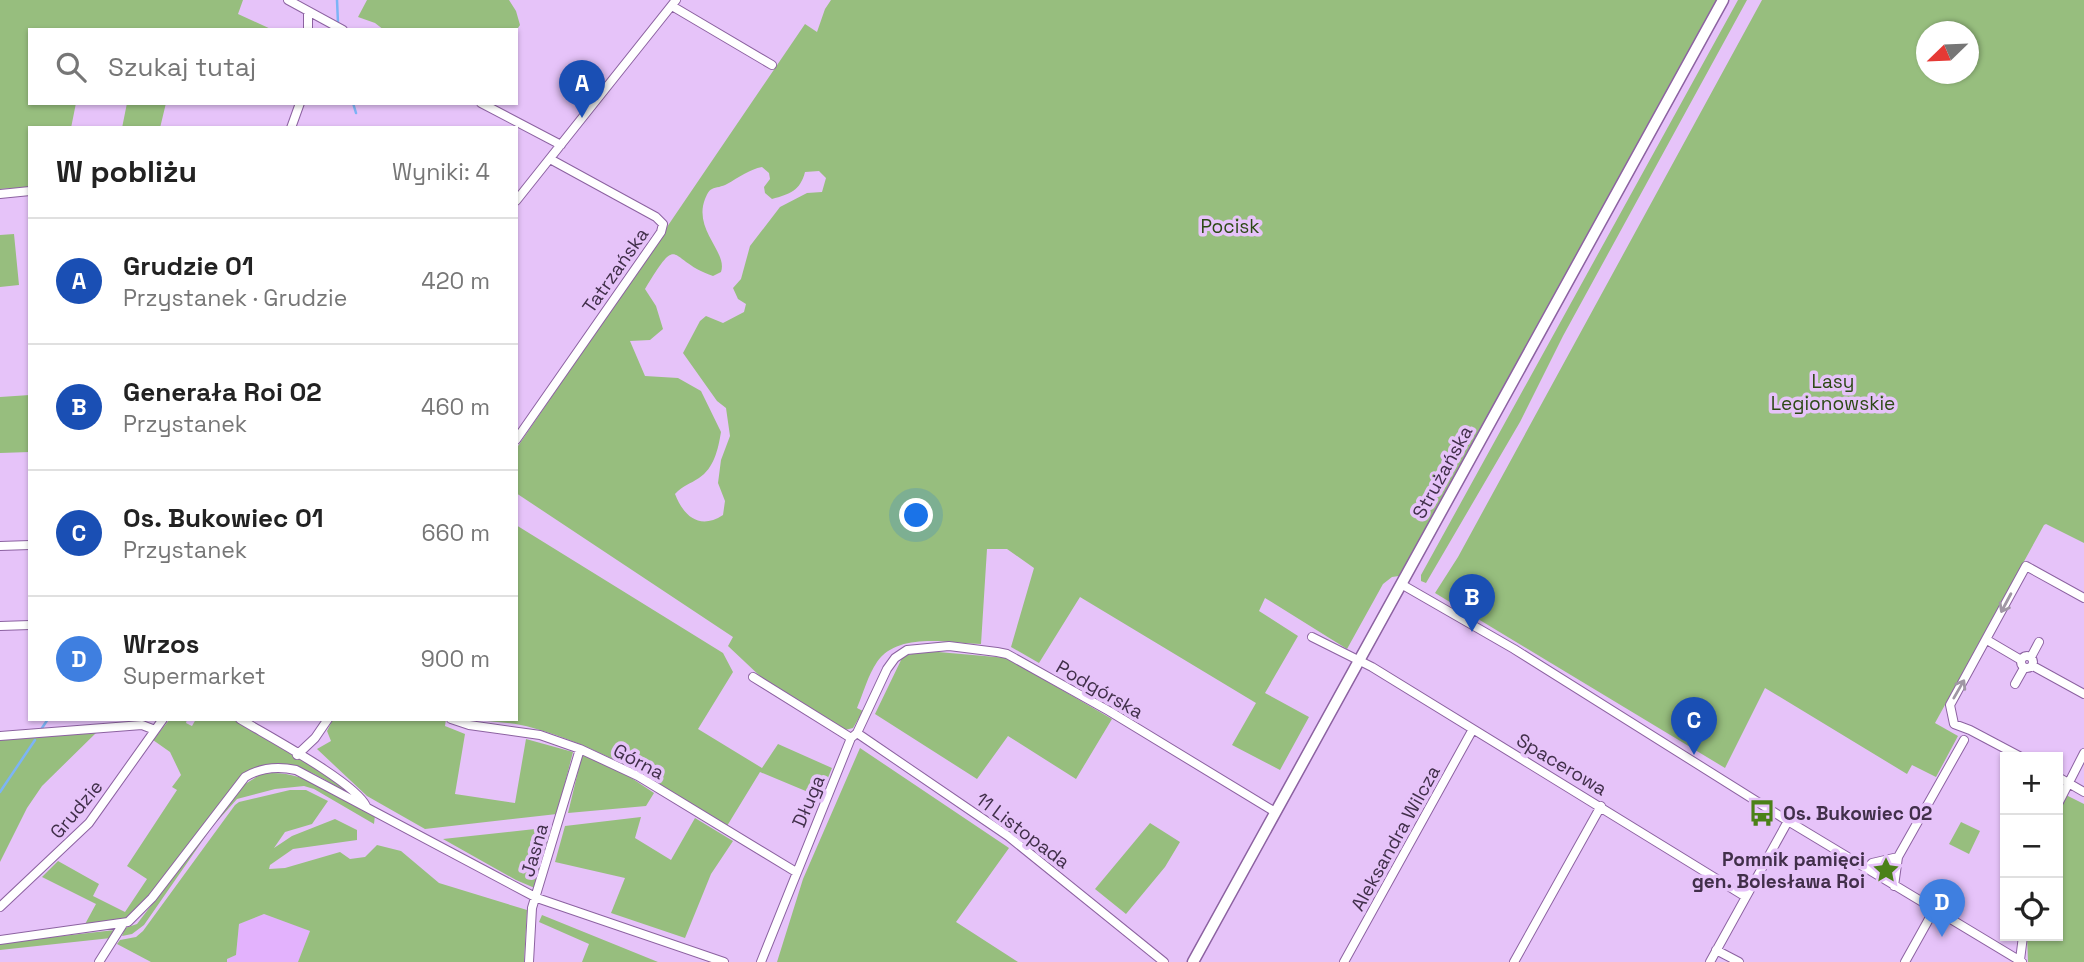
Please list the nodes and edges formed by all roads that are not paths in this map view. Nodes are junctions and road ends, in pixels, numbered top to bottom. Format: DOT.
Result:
graph roads {
  1 [pos="288,0"];
  2 [pos="1724,0"];
  3 [pos="674,3"];
  4 [pos="308,11"];
  5 [pos="308,28"];
  6 [pos="339,28"];
  7 [pos="772,65"];
  8 [pos="299,105"];
  9 [pos="485,105"];
  10 [pos="292,126"];
  11 [pos="561,145"];
  12 [pos="550,159"];
  13 [pos="28,191"];
  14 [pos="0,194"];
  15 [pos="518,199"];
  16 [pos="518,437"];
  17 [pos="28,545"];
  18 [pos="0,546"];
  19 [pos="1401,584"];
  20 [pos="2084,598"];
  21 [pos="28,625"];
  22 [pos="0,626"];
  23 [pos="1312,637"];
  24 [pos="1987,640"];
  25 [pos="2039,642"];
  26 [pos="895,658"];
  27 [pos="1360,659"];
  28 [pos="2027,663"];
  29 [pos="753,677"];
  30 [pos="2015,684"];
  31 [pos="2084,694"];
  32 [pos="162,721"];
  33 [pos="243,721"];
  34 [pos="327,721"];
  35 [pos="457,721"];
  36 [pos="1473,729"];
  37 [pos="155,730"];
  38 [pos="0,736"];
  39 [pos="854,736"];
  40 [pos="1964,740"];
  41 [pos="580,749"];
  42 [pos="2012,752"];
  43 [pos="2084,753"];
  44 [pos="297,755"];
  45 [pos="2063,780"];
  46 [pos="2068,783"];
  47 [pos="2084,792"];
  48 [pos="2063,794"];
  49 [pos="366,806"];
  50 [pos="1601,806"];
  51 [pos="1275,812"];
  52 [pos="1788,821"];
  53 [pos="1898,857"];
  54 [pos="1866,869"];
  55 [pos="796,872"];
  56 [pos="1894,886"];
  57 [pos="1746,897"];
  58 [pos="537,898"];
  59 [pos="0,907"];
  60 [pos="1934,910"];
  61 [pos="123,924"];
  62 [pos="0,940"];
  63 [pos="2022,941"];
  64 [pos="1716,950"];
  65 [pos="2021,961"];
  66 [pos="99,962"];
  67 [pos="529,962"];
  68 [pos="724,962"];
  69 [pos="761,962"];
  70 [pos="1164,962"];
  71 [pos="1193,962"];
  72 [pos="1344,962"];
  73 [pos="1514,962"];
  74 [pos="1710,962"];
  75 [pos="1739,962"];
  76 [pos="1905,962"];
  1 -- 4 [label="street"];
  2 -- 19 [label="main road, Strużańska"];
  3 -- 7 [label="street"];
  3 -- 11 [label="street"];
  4 -- 5 [label="street"];
  4 -- 6 [label="street"];
  8 -- 10 [label="street"];
  9 -- 11 [label="street"];
  11 -- 12 [label="street"];
  12 -- 15 [label="street"];
  12 -- 16 [label="street, Tatrzańska"];
  13 -- 14 [label="street"];
  17 -- 18 [label="street"];
  19 -- 27 [label="main road, Strużańska"];
  19 -- 52 [label="street"];
  20 -- 24 [label="street, one-way"];
  21 -- 22 [label="street"];
  23 -- 27 [label="street, Spacerowa"];
  24 -- 28 [label="street"];
  42 -- 24 [label="street, one-way"];
  25 -- 28 [label="street"];
  26 -- 39 [label="street, Długa"];
  26 -- 51 [label="street, Podgórska"];
  27 -- 36 [label="street, Spacerowa"];
  27 -- 51 [label="main road, Strużańska"];
  28 -- 30 [label="street"];
  28 -- 31 [label="street"];
  29 -- 39 [label="street, 11 Listopada"];
  32 -- 37 [label="street, Grudzie"];
  33 -- 44 [label="street"];
  34 -- 44 [label="street"];
  35 -- 41 [label="street, Górna"];
  36 -- 50 [label="street, Spacerowa"];
  36 -- 72 [label="street, Aleksandra Wilcza"];
  37 -- 38 [label="street"];
  37 -- 59 [label="street, Grudzie"];
  39 -- 55 [label="street, Długa"];
  39 -- 70 [label="street, 11 Listopada"];
  40 -- 53 [label="street"];
  41 -- 55 [label="street, Górna"];
  41 -- 58 [label="street, Jasna"];
  43 -- 46 [label="street"];
  44 -- 49 [label="street"];
  45 -- 46 [label="street"];
  46 -- 47 [label="street"];
  46 -- 48 [label="street"];
  49 -- 58 [label="street"];
  49 -- 61 [label="street"];
  50 -- 57 [label="street, Spacerowa"];
  50 -- 73 [label="street"];
  51 -- 71 [label="main road, Strużańska"];
  52 -- 54 [label="street"];
  52 -- 57 [label="street"];
  53 -- 54 [label="street"];
  53 -- 56 [label="street"];
  54 -- 56 [label="street"];
  55 -- 69 [label="street, Długa"];
  56 -- 60 [label="street"];
  57 -- 64 [label="street"];
  58 -- 67 [label="street, Jasna"];
  58 -- 68 [label="street"];
  60 -- 65 [label="street"];
  60 -- 76 [label="street"];
  61 -- 62 [label="street"];
  61 -- 66 [label="street"];
  63 -- 65 [label="street"];
  64 -- 74 [label="street"];
  64 -- 75 [label="street"];
}
